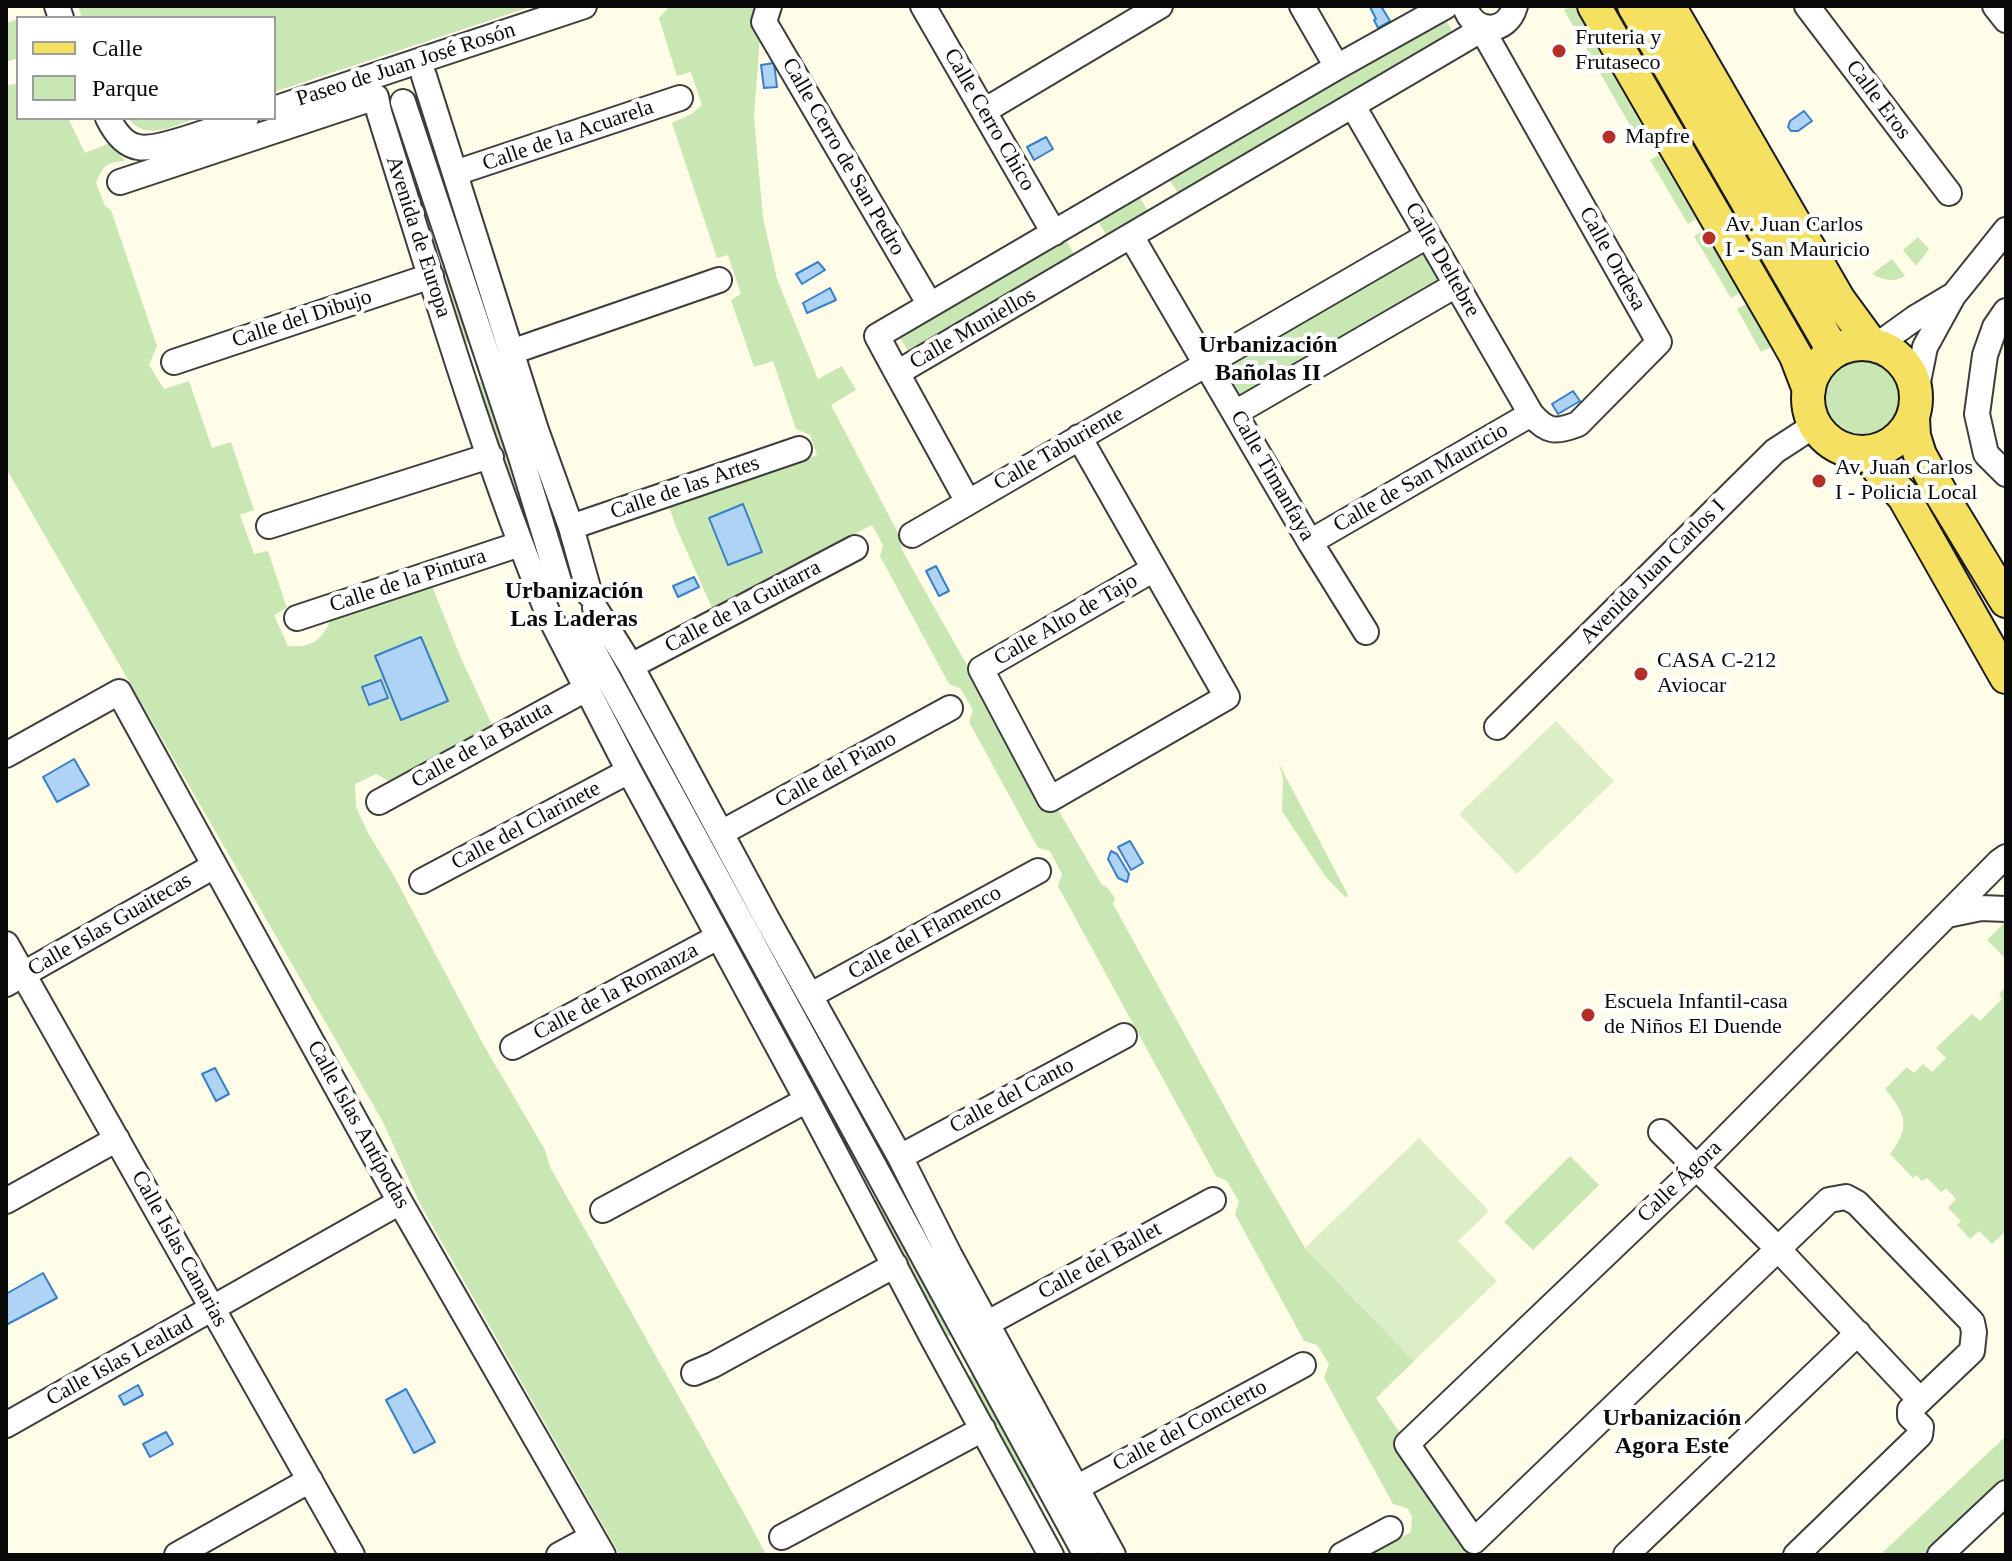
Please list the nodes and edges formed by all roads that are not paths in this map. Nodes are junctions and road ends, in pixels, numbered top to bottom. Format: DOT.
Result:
graph roads {
  1 [pos="584,6"];
  2 [pos="769,6"];
  3 [pos="923,6"];
  4 [pos="1160,6"];
  5 [pos="1302,6"];
  6 [pos="1446,6"];
  7 [pos="1465,6"];
  8 [pos="1515,6"];
  9 [pos="1594,6"];
  10 [pos="1634,6"];
  11 [pos="1669,6"];
  12 [pos="1807,6"];
  13 [pos="1995,6"];
  14 [pos="2006,20"];
  15 [pos="1488,28"];
  16 [pos="424,67"];
  17 [pos="1337,67"];
  18 [pos="371,88"];
  19 [pos="680,98"];
  20 [pos="403,102"];
  21 [pos="1353,106"];
  22 [pos="276,109"];
  23 [pos="984,111"];
  24 [pos="109,120"];
  25 [pos="240,120"];
  26 [pos="139,148"];
  27 [pos="455,173"];
  28 [pos="1949,193"];
  29 [pos="2006,230"];
  30 [pos="1054,233"];
  31 [pos="1131,236"];
  32 [pos="1427,236"];
  33 [pos="454,254"];
  34 [pos="483,263"];
  35 [pos="431,276"];
  36 [pos="719,280"];
  37 [pos="1456,285"];
  38 [pos="1953,296"];
  39 [pos="930,305"];
  40 [pos="2006,311"];
  41 [pos="481,343"];
  42 [pos="1874,345"];
  43 [pos="511,352"];
  44 [pos="1834,352"];
  45 [pos="174,362"];
  46 [pos="1206,364"];
  47 [pos="897,373"];
  48 [pos="463,376"];
  49 [pos="1809,390"];
  50 [pos="1915,405"];
  51 [pos="1235,413"];
  52 [pos="1531,414"];
  53 [pos="1815,425"];
  54 [pos="536,430"];
  55 [pos="1079,437"];
  56 [pos="799,449"];
  57 [pos="1864,453"];
  58 [pos="491,457"];
  59 [pos="521,457"];
  60 [pos="2006,474"];
  61 [pos="968,502"];
  62 [pos="269,526"];
  63 [pos="571,527"];
  64 [pos="912,535"];
  65 [pos="1310,542"];
  66 [pos="520,544"];
  67 [pos="855,548"];
  68 [pos="1154,569"];
  69 [pos="561,588"];
  70 [pos="593,601"];
  71 [pos="2006,601"];
  72 [pos="297,618"];
  73 [pos="551,619"];
  74 [pos="582,630"];
  75 [pos="1366,632"];
  76 [pos="631,666"];
  77 [pos="2006,677"];
  78 [pos="586,689"];
  79 [pos="950,708"];
  80 [pos="1497,727"];
  81 [pos="669,737"];
  82 [pos="6,755"];
  83 [pos="629,771"];
  84 [pos="661,776"];
  85 [pos="379,802"];
  86 [pos="690,829"];
  87 [pos="721,833"];
  88 [pos="2002,860"];
  89 [pos="214,866"];
  90 [pos="682,867"];
  91 [pos="1038,871"];
  92 [pos="422,881"];
  93 [pos="732,904"];
  94 [pos="2006,907"];
  95 [pos="1947,915"];
  96 [pos="767,919"];
  97 [pos="718,937"];
  98 [pos="6,944"];
  99 [pos="15,980"];
  100 [pos="811,995"];
  101 [pos="761,1017"];
  102 [pos="801,1029"];
  103 [pos="1124,1036"];
  104 [pos="513,1047"];
  105 [pos="851,1068"];
  106 [pos="807,1100"];
  107 [pos="840,1102"];
  108 [pos="1661,1132"];
  109 [pos="117,1139"];
  110 [pos="900,1157"];
  111 [pos="873,1163"];
  112 [pos="1696,1168"];
  113 [pos="857,1195"];
  114 [pos="1213,1200"];
  115 [pos="6,1201"];
  116 [pos="400,1202"];
  117 [pos="603,1210"];
  118 [pos="914,1241"];
  119 [pos="1778,1249"];
  120 [pos="950,1256"];
  121 [pos="895,1265"];
  122 [pos="212,1308"];
  123 [pos="988,1323"];
  124 [pos="1858,1333"];
  125 [pos="932,1337"];
  126 [pos="978,1359"];
  127 [pos="1303,1365"];
  128 [pos="694,1373"];
  129 [pos="1920,1400"];
  130 [pos="1031,1403"];
  131 [pos="6,1425"];
  132 [pos="983,1429"];
  133 [pos="1023,1438"];
  134 [pos="310,1480"];
  135 [pos="1078,1487"];
  136 [pos="1052,1492"];
  137 [pos="2006,1493"];
  138 [pos="1037,1527"];
  139 [pos="1390,1529"];
  140 [pos="782,1537"];
  141 [pos="598,1546"];
  142 [pos="177,1555"];
  143 [pos="352,1555"];
  144 [pos="559,1555"];
  145 [pos="1051,1555"];
  146 [pos="1086,1555"];
  147 [pos="1113,1555"];
  148 [pos="1342,1555"];
  149 [pos="1626,1555"];
  150 [pos="1796,1555"];
  151 [pos="1940,1555"];
  1 -- 16 [label="street, Paseo de Juan José Rosón"];
  2 -- 39 [label="street, Calle Cerro de San Pedro"];
  3 -- 23 [label="street, Calle Cerro Chico"];
  4 -- 23 [label="street"];
  5 -- 17 [label="street"];
  6 -- 17 [label="street, Calle Muniellos"];
  7 -- 15 [label="street"];
  8 -- 15 [label="street, Calle Muniellos"];
  9 -- 49 [label="main road"];
  10 -- 44 [label="main road"];
  11 -- 42 [label="main road"];
  12 -- 28 [label="street, Calle Eros"];
  13 -- 14 [label="street"];
  15 -- 21 [label="street, Calle Muniellos"];
  15 -- 52 [label="street, Calle Ordesa"];
  16 -- 18 [label="street, Paseo de Juan José Rosón"];
  16 -- 20 [label="street"];
  16 -- 27 [label="street"];
  17 -- 30 [label="street, Calle Muniellos"];
  18 -- 20 [label="street"];
  18 -- 22 [label="street, Paseo de Juan José Rosón"];
  18 -- 26 [label="street"];
  18 -- 35 [label="street, Avenida de Europa"];
  19 -- 27 [label="street, Calle de la Acuarela"];
  20 -- 33 [label="street, Avenida de Europa"];
  21 -- 31 [label="street, Calle Muniellos"];
  21 -- 32 [label="street, Calle Deltebre"];
  23 -- 30 [label="street, Calle Cerro Chico"];
  24 -- 26 [label="street"];
  25 -- 26 [label="street"];
  27 -- 34 [label="street"];
  29 -- 38 [label="street"];
  30 -- 39 [label="street, Calle Muniellos"];
  31 -- 46 [label="street, Calle Timanfaya"];
  31 -- 47 [label="street, Calle Muniellos"];
  32 -- 37 [label="street, Calle Deltebre"];
  32 -- 46 [label="street, Calle Taburiente"];
  33 -- 34 [label="street, Avenida de Europa"];
  33 -- 41 [label="street, Avenida de Europa"];
  34 -- 43 [label="street"];
  35 -- 45 [label="street, Calle del Dibujo"];
  35 -- 48 [label="street, Avenida de Europa"];
  36 -- 43 [label="street"];
  37 -- 51 [label="street"];
  37 -- 52 [label="street, Calle Deltebre"];
  38 -- 42 [label="street"];
  38 -- 50 [label="street"];
  39 -- 47 [label="street, Calle Muniellos"];
  40 -- 60 [label="street"];
  41 -- 48 [label="street"];
  41 -- 59 [label="street, Avenida de Europa"];
  42 -- 44 [label="main road"];
  42 -- 50 [label="main road"];
  43 -- 54 [label="street"];
  44 -- 49 [label="main road"];
  46 -- 51 [label="street, Calle Timanfaya"];
  46 -- 55 [label="street, Calle Taburiente"];
  47 -- 61 [label="street"];
  48 -- 58 [label="street, Avenida de Europa"];
  49 -- 53 [label="main road"];
  50 -- 57 [label="main road"];
  50 -- 71 [label="main road"];
  51 -- 65 [label="street, Calle Timanfaya"];
  52 -- 65 [label="street, Calle de San Mauricio"];
  53 -- 57 [label="main road"];
  53 -- 80 [label="street, Avenida Juan Carlos I"];
  54 -- 59 [label="street"];
  54 -- 63 [label="street"];
  55 -- 61 [label="street, Calle Taburiente"];
  55 -- 68 [label="street"];
  56 -- 63 [label="street, Calle de las Artes"];
  57 -- 77 [label="main road"];
  58 -- 62 [label="street"];
  58 -- 66 [label="street, Avenida de Europa"];
  59 -- 69 [label="street, Avenida de Europa"];
  61 -- 64 [label="street, Calle Taburiente"];
  63 -- 70 [label="street"];
  65 -- 75 [label="street, Calle Timanfaya"];
  66 -- 72 [label="street, Calle de la Pintura"];
  66 -- 73 [label="street, Avenida de Europa"];
  67 -- 76 [label="street, Calle de la Guitarra"];
  68 -- 68 [label="street, Calle Alto de Tajo"];
  69 -- 70 [label="street"];
  69 -- 73 [label="street"];
  70 -- 74 [label="street"];
  70 -- 76 [label="street"];
  73 -- 74 [label="street"];
  73 -- 78 [label="street, Avenida de Europa"];
  74 -- 84 [label="street"];
  76 -- 81 [label="street"];
  78 -- 83 [label="street, Avenida de Europa"];
  78 -- 85 [label="street, Calle de la Batuta"];
  79 -- 87 [label="street, Calle del Piano"];
  81 -- 84 [label="street"];
  81 -- 87 [label="street"];
  82 -- 89 [label="street, Calle Islas Antípodas"];
  83 -- 90 [label="street, Avenida de Europa"];
  83 -- 92 [label="street, Calle del Clarinete"];
  84 -- 86 [label="street"];
  86 -- 90 [label="street"];
  86 -- 93 [label="street"];
  87 -- 96 [label="street"];
  88 -- 94 [label="street, Calle Ágora"];
  88 -- 95 [label="street, Calle Ágora"];
  89 -- 99 [label="street, Calle Islas Guaitecas"];
  89 -- 116 [label="street, Calle Islas Antípodas"];
  90 -- 97 [label="street, Avenida de Europa"];
  91 -- 100 [label="street, Calle del Flamenco"];
  93 -- 96 [label="street"];
  93 -- 102 [label="street"];
  94 -- 95 [label="street, Calle Ágora"];
  95 -- 112 [label="street, Calle Ágora"];
  96 -- 100 [label="street"];
  97 -- 101 [label="street, Avenida de Europa"];
  97 -- 104 [label="street, Calle de la Romanza"];
  98 -- 99 [label="street, Calle Islas Canarias"];
  99 -- 109 [label="street, Calle Islas Canarias"];
  100 -- 105 [label="street"];
  101 -- 102 [label="street"];
  101 -- 106 [label="street, Avenida de Europa"];
  102 -- 107 [label="street"];
  103 -- 110 [label="street, Calle del Canto"];
  105 -- 107 [label="street"];
  105 -- 110 [label="street"];
  106 -- 113 [label="street, Avenida de Europa"];
  106 -- 117 [label="street"];
  107 -- 111 [label="street"];
  108 -- 112 [label="street"];
  109 -- 115 [label="street"];
  109 -- 122 [label="street, Calle Islas Canarias"];
  110 -- 120 [label="street"];
  111 -- 113 [label="street"];
  111 -- 118 [label="street"];
  112 -- 119 [label="street"];
  112 -- 119 [label="street, Calle Ágora"];
  113 -- 121 [label="street, Avenida de Europa"];
  114 -- 123 [label="street, Calle del Ballet"];
  116 -- 122 [label="street, Calle Islas Lealtad"];
  116 -- 141 [label="street, Calle Islas Antípodas"];
  118 -- 120 [label="street"];
  118 -- 126 [label="street"];
  119 -- 124 [label="street"];
  119 -- 129 [label="street"];
  120 -- 123 [label="street"];
  121 -- 125 [label="street, Avenida de Europa"];
  121 -- 128 [label="street"];
  122 -- 131 [label="street, Calle Islas Lealtad"];
  122 -- 134 [label="street, Calle Islas Canarias"];
  123 -- 130 [label="street"];
  124 -- 129 [label="street"];
  124 -- 149 [label="street"];
  125 -- 126 [label="street"];
  125 -- 132 [label="street, Avenida de Europa"];
  126 -- 133 [label="street"];
  127 -- 135 [label="street, Calle del Concierto"];
  129 -- 150 [label="street"];
  130 -- 133 [label="street"];
  130 -- 135 [label="street"];
  132 -- 138 [label="street, Avenida de Europa"];
  132 -- 140 [label="street"];
  133 -- 136 [label="street"];
  134 -- 142 [label="street"];
  134 -- 143 [label="street, Calle Islas Canarias"];
  135 -- 147 [label="street"];
  136 -- 138 [label="street"];
  136 -- 146 [label="street"];
  137 -- 151 [label="street"];
  138 -- 145 [label="street, Avenida de Europa"];
  139 -- 148 [label="street"];
  141 -- 144 [label="street"];
}
